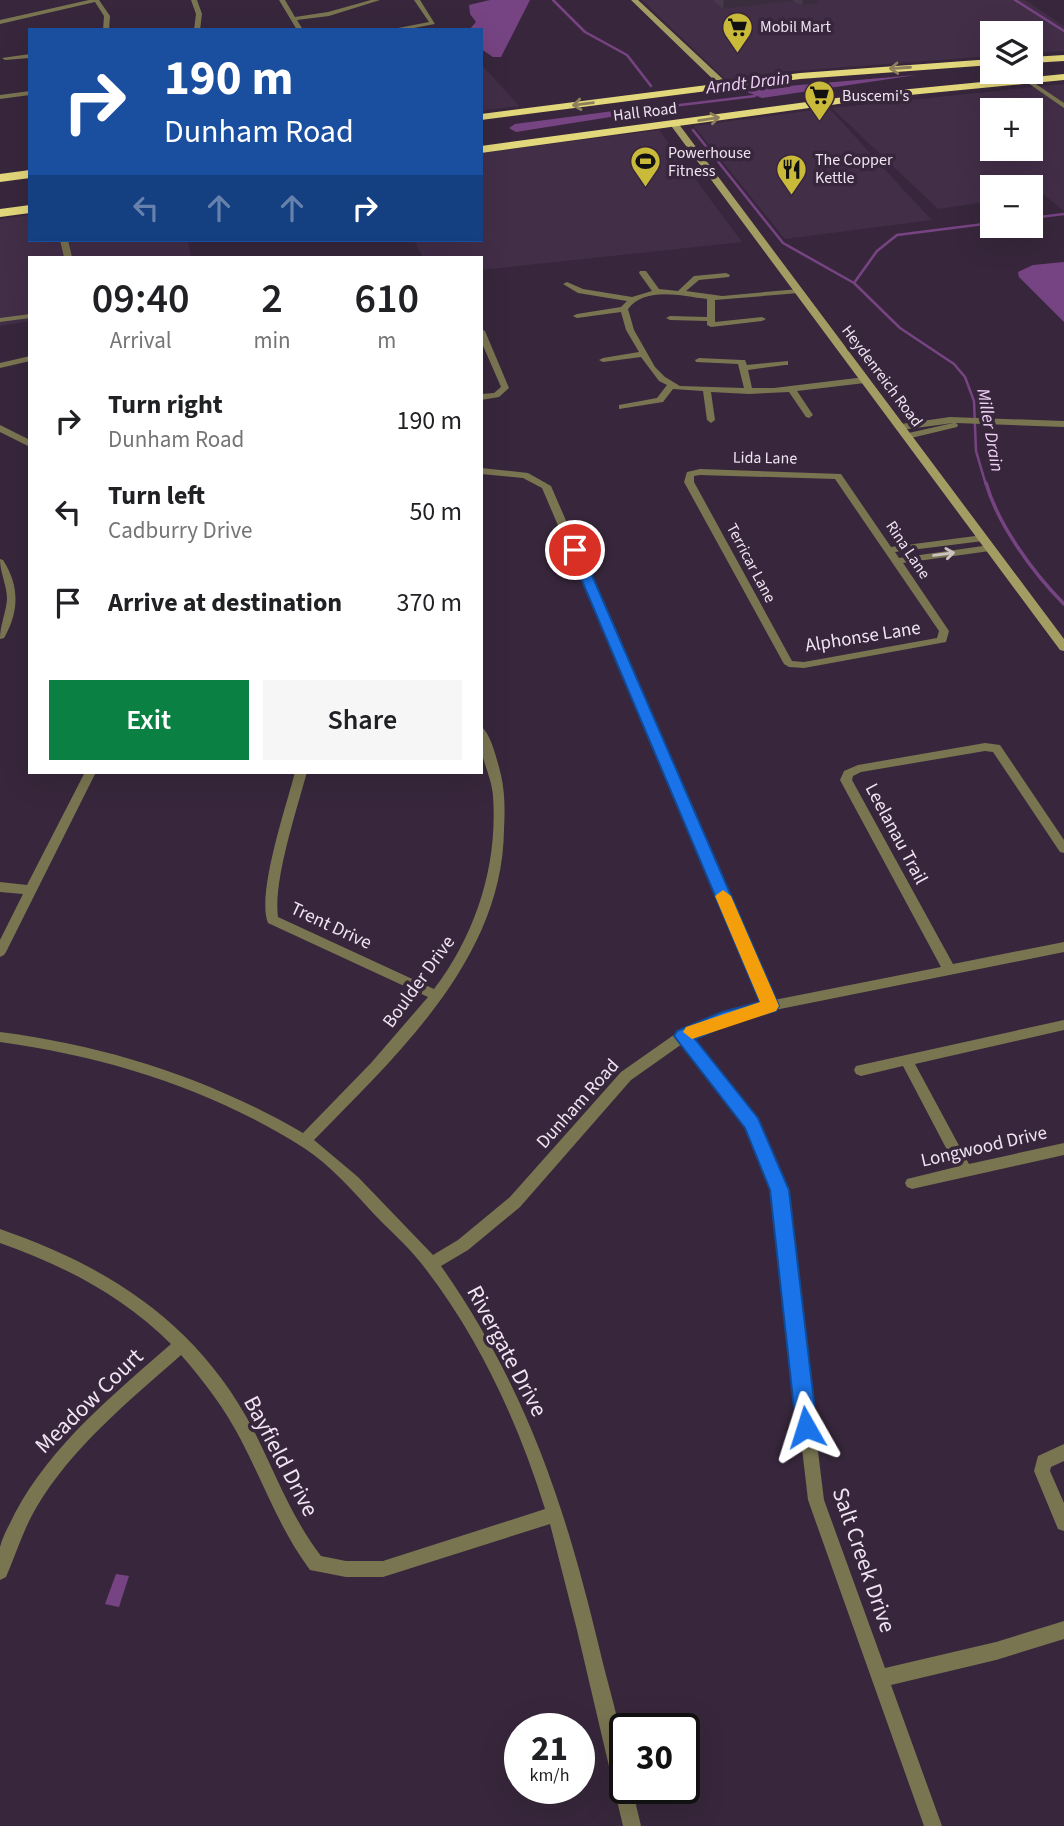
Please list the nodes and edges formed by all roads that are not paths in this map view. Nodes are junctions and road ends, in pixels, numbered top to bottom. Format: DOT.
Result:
graph roads {
  1 [pos="96,0"];
  2 [pos="194,0"];
  3 [pos="282,0"];
  4 [pos="377,0"];
  5 [pos="417,0"];
  6 [pos="634,0"];
  7 [pos="293,19"];
  8 [pos="0,22"];
  9 [pos="106,28"];
  10 [pos="197,28"];
  11 [pos="299,28"];
  12 [pos="403,28"];
  13 [pos="28,56"];
  14 [pos="5,58"];
  15 [pos="1064,58"];
  16 [pos="1043,59"];
  17 [pos="980,63"];
  18 [pos="926,66"];
  19 [pos="1064,77"];
  20 [pos="1043,79"];
  21 [pos="982,84"];
  22 [pos="1033,84"];
  23 [pos="724,85"];
  24 [pos="938,88"];
  25 [pos="28,93"];
  26 [pos="0,97"];
  27 [pos="1064,106"];
  28 [pos="483,117"];
  29 [pos="675,125"];
  30 [pos="483,150"];
  31 [pos="28,174"];
  32 [pos="0,178"];
  33 [pos="28,209"];
  34 [pos="0,213"];
  35 [pos="643,274"];
  36 [pos="726,275"];
  37 [pos="567,284"];
  38 [pos="656,291"];
  39 [pos="681,291"];
  40 [pos="799,291"];
  41 [pos="711,298"];
  42 [pos="632,299"];
  43 [pos="624,309"];
  44 [pos="28,316"];
  45 [pos="578,316"];
  46 [pos="670,318"];
  47 [pos="711,319"];
  48 [pos="762,319"];
  49 [pos="0,320"];
  50 [pos="483,336"];
  51 [pos="645,354"];
  52 [pos="28,359"];
  53 [pos="603,360"];
  54 [pos="699,360"];
  55 [pos="785,363"];
  56 [pos="0,366"];
  57 [pos="745,368"];
  58 [pos="865,380"];
  59 [pos="673,385"];
  60 [pos="792,390"];
  61 [pos="707,391"];
  62 [pos="748,391"];
  63 [pos="501,393"];
  64 [pos="483,397"];
  65 [pos="622,407"];
  66 [pos="809,415"];
  67 [pos="710,420"];
  68 [pos="963,421"];
  69 [pos="983,422"];
  70 [pos="1064,424"];
  71 [pos="0,428"];
  72 [pos="904,431"];
  73 [pos="28,435"];
  74 [pos="20,439"];
  75 [pos="28,443"];
  76 [pos="483,471"];
  77 [pos="688,476"];
  78 [pos="842,478"];
  79 [pos="983,537"];
  80 [pos="990,548"];
  81 [pos="890,550"];
  82 [pos="897,561"];
  83 [pos="0,562"];
  84 [pos="0,636"];
  85 [pos="942,640"];
  86 [pos="1064,647"];
  87 [pos="789,664"];
  88 [pos="483,738"];
  89 [pos="89,774"];
  90 [pos="301,774"];
  91 [pos="1064,849"];
  92 [pos="0,887"];
  93 [pos="29,890"];
  94 [pos="1064,947"];
  95 [pos="0,952"];
  96 [pos="950,971"];
  97 [pos="437,996"];
  98 [pos="770,1006"];
  99 [pos="1064,1026"];
  100 [pos="683,1036"];
  101 [pos="0,1037"];
  102 [pos="906,1060"];
  103 [pos="861,1070"];
  104 [pos="304,1140"];
  105 [pos="1064,1149"];
  106 [pos="965,1171"];
  107 [pos="912,1183"];
  108 [pos="0,1236"];
  109 [pos="431,1264"];
  110 [pos="181,1345"];
  111 [pos="1064,1452"];
  112 [pos="555,1514"];
  113 [pos="1064,1523"];
  114 [pos="0,1571"];
  115 [pos="1064,1630"];
  116 [pos="882,1678"];
  117 [pos="632,1826"];
  118 [pos="933,1826"];
  1 -- 8 [label="street"];
  1 -- 9 [label="street"];
  2 -- 10 [label="street"];
  3 -- 7 [label="street"];
  4 -- 7 [label="street"];
  5 -- 12 [label="street"];
  6 -- 23 [label="street"];
  7 -- 11 [label="street"];
  13 -- 14 [label="street"];
  15 -- 16 [label="highway"];
  17 -- 18 [label="highway, Hall Road"];
  18 -- 23 [label="highway, Hall Road, one-way"];
  18 -- 24 [label="highway"];
  19 -- 20 [label="highway, Hall Road"];
  21 -- 24 [label="highway, Hall Road"];
  22 -- 27 [label="street"];
  23 -- 28 [label="highway, Hall Road, one-way"];
  29 -- 24 [label="highway, Hall Road, one-way"];
  25 -- 26 [label="street"];
  29 -- 30 [label="highway, Hall Road"];
  29 -- 40 [label="street, Heydenreich Road"];
  31 -- 32 [label="highway"];
  33 -- 34 [label="highway"];
  35 -- 38 [label="street"];
  36 -- 39 [label="street"];
  37 -- 42 [label="street"];
  38 -- 39 [label="street"];
  38 -- 42 [label="street"];
  39 -- 41 [label="street"];
  40 -- 41 [label="street"];
  40 -- 58 [label="street, Heydenreich Road"];
  41 -- 47 [label="street"];
  42 -- 43 [label="street"];
  43 -- 45 [label="street"];
  43 -- 51 [label="street"];
  44 -- 49 [label="street"];
  46 -- 47 [label="street"];
  47 -- 48 [label="street"];
  50 -- 63 [label="street"];
  51 -- 53 [label="street"];
  51 -- 59 [label="street"];
  52 -- 56 [label="street"];
  54 -- 57 [label="street"];
  55 -- 57 [label="street"];
  57 -- 62 [label="street"];
  58 -- 60 [label="street"];
  58 -- 72 [label="street, Heydenreich Road"];
  59 -- 61 [label="street"];
  59 -- 65 [label="street"];
  60 -- 62 [label="street"];
  60 -- 66 [label="street"];
  61 -- 62 [label="street"];
  61 -- 67 [label="street"];
  63 -- 64 [label="street"];
  68 -- 69 [label="street"];
  68 -- 72 [label="street"];
  69 -- 70 [label="street"];
  71 -- 74 [label="street"];
  72 -- 79 [label="street, Heydenreich Road"];
  73 -- 74 [label="street"];
  74 -- 75 [label="street"];
  76 -- 98 [label="street"];
  77 -- 78 [label="street, Lida Lane"];
  77 -- 87 [label="street, Terricar Lane"];
  78 -- 81 [label="street, Rina Lane"];
  79 -- 80 [label="street, Heydenreich Road"];
  79 -- 81 [label="street"];
  82 -- 80 [label="street, one-way"];
  80 -- 86 [label="street, Heydenreich Road"];
  81 -- 82 [label="street, Rina Lane"];
  82 -- 85 [label="street, Rina Lane"];
  83 -- 84 [label="street"];
  85 -- 87 [label="street, Alphonse Lane"];
  88 -- 97 [label="street, Boulder Drive"];
  89 -- 93 [label="street"];
  90 -- 97 [label="street, Trent Drive"];
  91 -- 96 [label="street, Leelanau Trail"];
  92 -- 93 [label="street"];
  93 -- 95 [label="street"];
  94 -- 96 [label="street, Dunham Road"];
  96 -- 98 [label="street, Dunham Road"];
  97 -- 104 [label="street, Boulder Drive"];
  98 -- 100 [label="street, Dunham Road"];
  99 -- 102 [label="street"];
  100 -- 109 [label="street, Dunham Road"];
  100 -- 116 [label="street, Salt Creek Drive"];
  101 -- 104 [label="street, Rivergate Drive"];
  102 -- 103 [label="street"];
  102 -- 106 [label="street"];
  104 -- 109 [label="street, Rivergate Drive"];
  105 -- 106 [label="street, Longwood Drive"];
  106 -- 107 [label="street, Longwood Drive"];
  108 -- 110 [label="street, Bayfield Drive"];
  109 -- 112 [label="street, Rivergate Drive"];
  110 -- 112 [label="street, Bayfield Drive"];
  110 -- 114 [label="street, Meadow Court"];
  111 -- 113 [label="street"];
  112 -- 117 [label="street, Rivergate Drive"];
  115 -- 116 [label="street"];
  116 -- 118 [label="street, Salt Creek Drive"];
}
